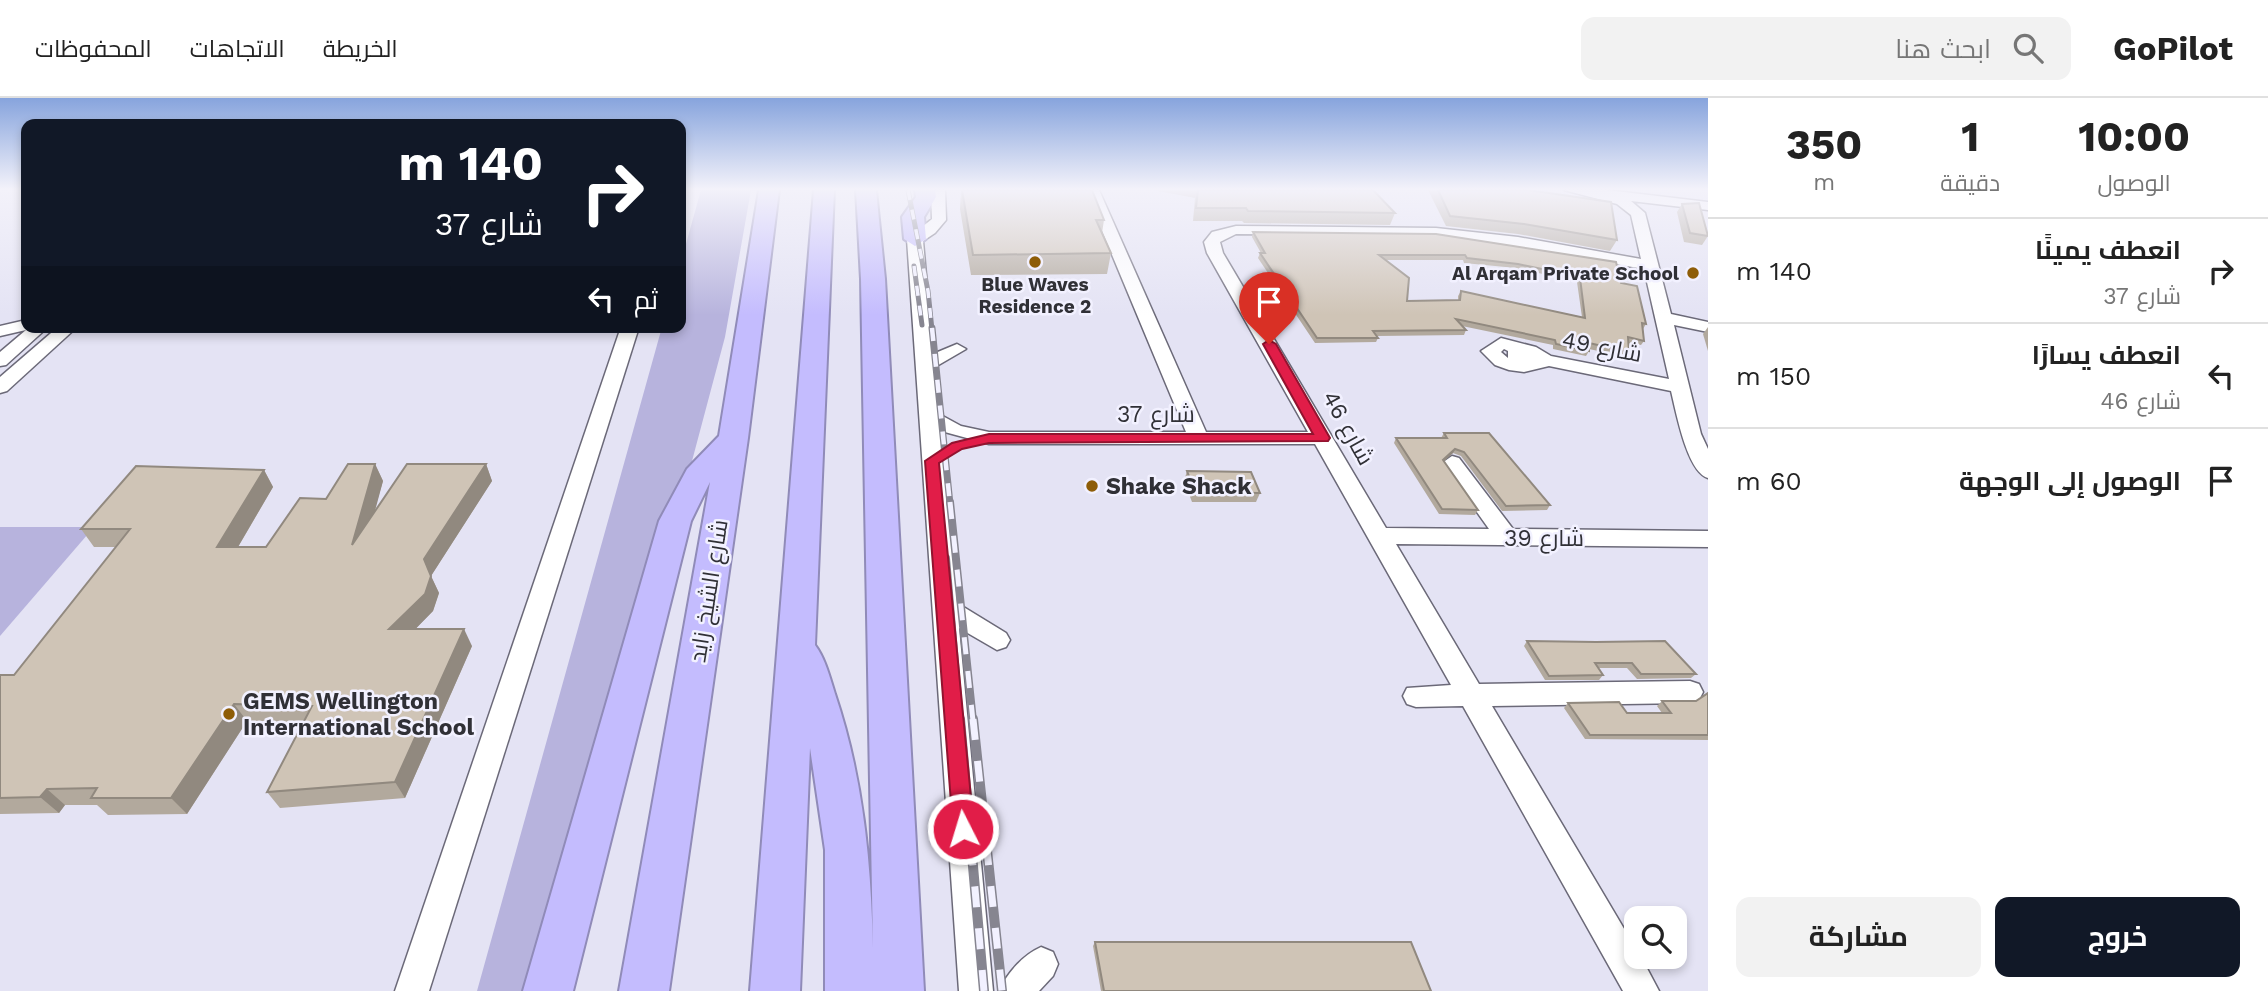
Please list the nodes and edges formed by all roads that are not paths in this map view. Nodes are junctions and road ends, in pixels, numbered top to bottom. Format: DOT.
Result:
graph roads {
  1 [pos="763,232"];
  2 [pos="821,232"];
  3 [pos="869,232"];
  4 [pos="878,232"];
  5 [pos="914,232"];
  6 [pos="927,232"];
  7 [pos="1110,232"];
  8 [pos="1230,232"];
  9 [pos="1431,232"];
  10 [pos="1643,232"];
  11 [pos="915,239"];
  12 [pos="1651,266"];
  13 [pos="873,279"];
  14 [pos="1663,318"];
  15 [pos="21,326"];
  16 [pos="1708,327"];
  17 [pos="0,331"];
  18 [pos="31,333"];
  19 [pos="61,333"];
  20 [pos="627,333"];
  21 [pos="957,349"];
  22 [pos="3,351"];
  23 [pos="1514,354"];
  24 [pos="925,365"];
  25 [pos="0,387"];
  26 [pos="1679,387"];
  27 [pos="929,416"];
  28 [pos="733,438"];
  29 [pos="989,438"];
  30 [pos="1199,438"];
  31 [pos="1323,438"];
  32 [pos="932,461"];
  33 [pos="1452,463"];
  34 [pos="1708,471"];
  35 [pos="1381,536"];
  36 [pos="1507,537"];
  37 [pos="1708,539"];
  38 [pos="943,606"];
  39 [pos="797,640"];
  40 [pos="997,640"];
  41 [pos="1690,692"];
  42 [pos="1472,695"];
  43 [pos="1416,696"];
  44 [pos="1041,964"];
  45 [pos="412,991"];
  46 [pos="548,991"];
  47 [pos="644,991"];
  48 [pos="775,991"];
  49 [pos="849,991"];
  50 [pos="899,991"];
  51 [pos="976,991"];
  52 [pos="1016,991"];
  53 [pos="1642,991"];
  1 -- 28 [label="highway, شارع الشيخ زايد"];
  2 -- 39 [label="highway"];
  3 -- 13 [label="highway"];
  4 -- 13 [label="highway"];
  5 -- 11 [label="highway"];
  6 -- 11 [label="street"];
  7 -- 30 [label="street"];
  8 -- 31 [label="street, شارع 46"];
  9 -- 12 [label="street, شارع 46"];
  10 -- 12 [label="street"];
  11 -- 24 [label="street"];
  12 -- 14 [label="street"];
  13 -- 50 [label="highway"];
  14 -- 16 [label="street"];
  14 -- 26 [label="street"];
  15 -- 17 [label="street"];
  18 -- 22 [label="street"];
  19 -- 25 [label="street"];
  20 -- 45 [label="street"];
  21 -- 24 [label="street"];
  23 -- 26 [label="street, شارع 49"];
  24 -- 27 [label="street"];
  26 -- 34 [label="street"];
  27 -- 29 [label="street, شارع 37"];
  27 -- 32 [label="street"];
  28 -- 46 [label="highway"];
  28 -- 47 [label="highway, شارع الشيخ زايد"];
  29 -- 30 [label="street, شارع 37"];
  29 -- 32 [label="street, شارع 37"];
  30 -- 31 [label="street, شارع 37"];
  31 -- 35 [label="street, شارع 46"];
  32 -- 38 [label="street"];
  33 -- 36 [label="street"];
  35 -- 36 [label="street, شارع 39"];
  35 -- 42 [label="street, شارع 46"];
  36 -- 37 [label="street, شارع 39"];
  38 -- 40 [label="street"];
  38 -- 51 [label="street"];
  39 -- 48 [label="highway"];
  39 -- 49 [label="highway"];
  41 -- 42 [label="street"];
  42 -- 43 [label="street"];
  42 -- 53 [label="street, شارع 46"];
  44 -- 52 [label="street"];
}
